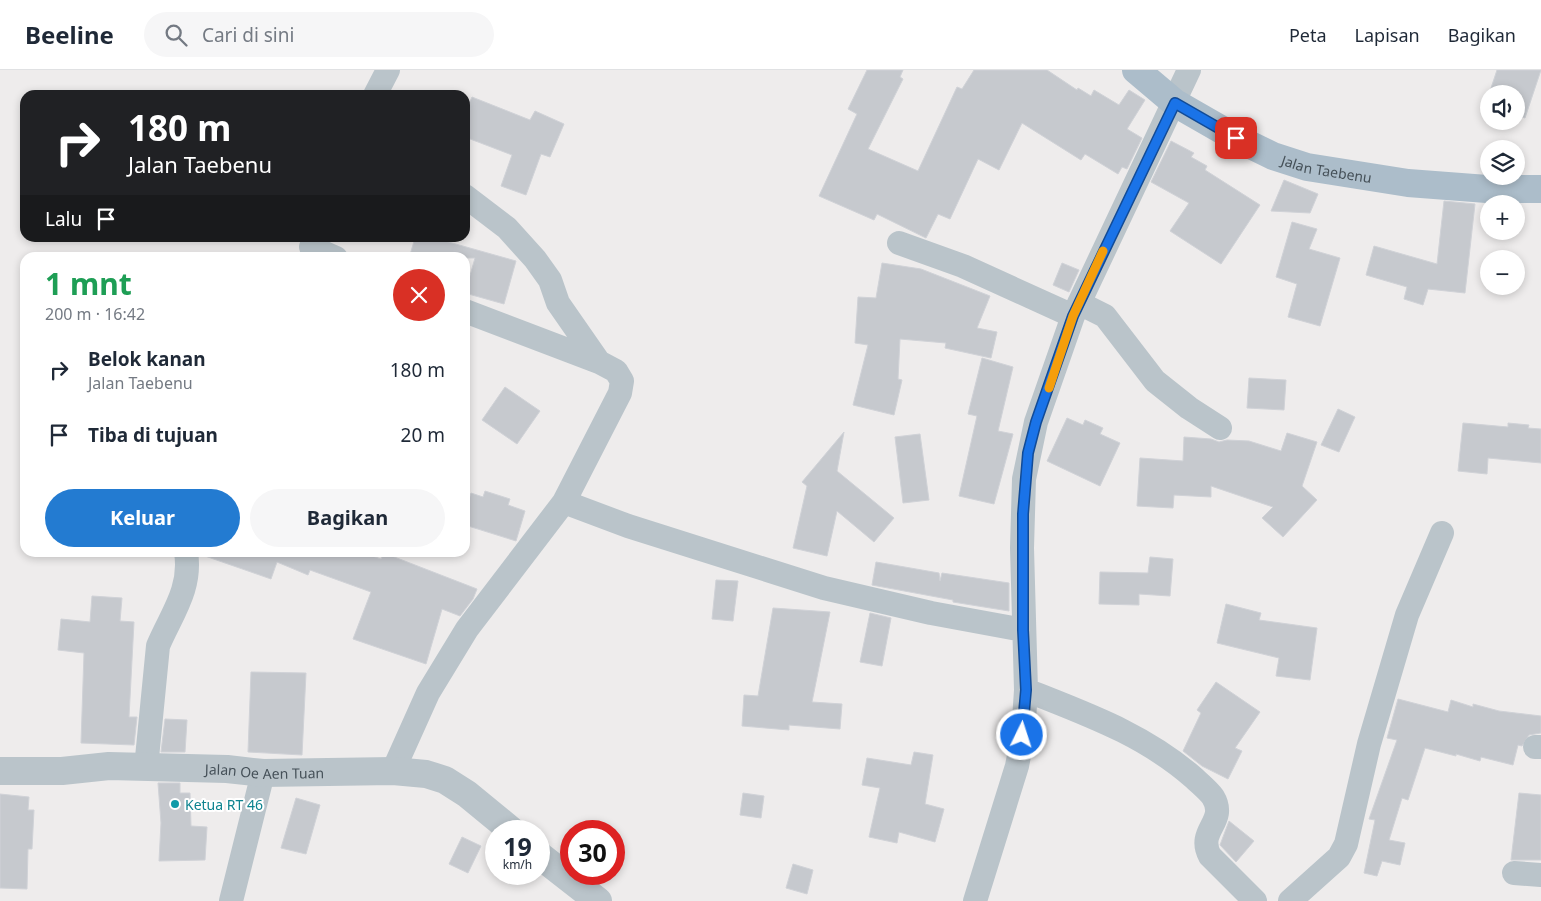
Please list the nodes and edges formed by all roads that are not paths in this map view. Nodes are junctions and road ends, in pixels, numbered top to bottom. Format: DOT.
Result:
graph roads {
  1 [pos="388,70"];
  2 [pos="1136,70"];
  3 [pos="1189,70"];
  4 [pos="378,90"];
  5 [pos="1175,103"];
  6 [pos="1541,189"];
  7 [pos="470,200"];
  8 [pos="899,243"];
  9 [pos="310,247"];
  10 [pos="322,252"];
  11 [pos="1076,310"];
  12 [pos="470,313"];
  13 [pos="599,362"];
  14 [pos="1220,428"];
  15 [pos="564,502"];
  16 [pos="1442,533"];
  17 [pos="186,557"];
  18 [pos="1023,630"];
  19 [pos="1026,690"];
  20 [pos="146,768"];
  21 [pos="0,771"];
  22 [pos="393,772"];
  23 [pos="263,773"];
  24 [pos="499,820"];
  25 [pos="550,864"];
  26 [pos="1514,873"];
  27 [pos="1541,875"];
  28 [pos="231,901"];
  29 [pos="598,901"];
  30 [pos="976,901"];
  31 [pos="1254,901"];
  32 [pos="1290,901"];
  1 -- 4 [label="street"];
  2 -- 5 [label="main road, Jalan Taebenu"];
  3 -- 5 [label="street"];
  5 -- 6 [label="main road, Jalan Taebenu"];
  5 -- 11 [label="street"];
  7 -- 13 [label="street"];
  8 -- 11 [label="street"];
  9 -- 10 [label="street"];
  11 -- 14 [label="street"];
  11 -- 18 [label="street"];
  12 -- 13 [label="street"];
  13 -- 15 [label="street"];
  15 -- 18 [label="street"];
  15 -- 22 [label="street"];
  16 -- 32 [label="street"];
  17 -- 20 [label="street"];
  18 -- 19 [label="street"];
  19 -- 30 [label="street"];
  19 -- 31 [label="street"];
  20 -- 21 [label="street, Jalan Oe Aen Tuan"];
  20 -- 23 [label="street, Jalan Oe Aen Tuan"];
  22 -- 23 [label="street, Jalan Oe Aen Tuan"];
  22 -- 24 [label="street, Jalan Oe Aen Tuan"];
  23 -- 28 [label="street"];
  25 -- 29 [label="street"];
  26 -- 27 [label="street"];
}
